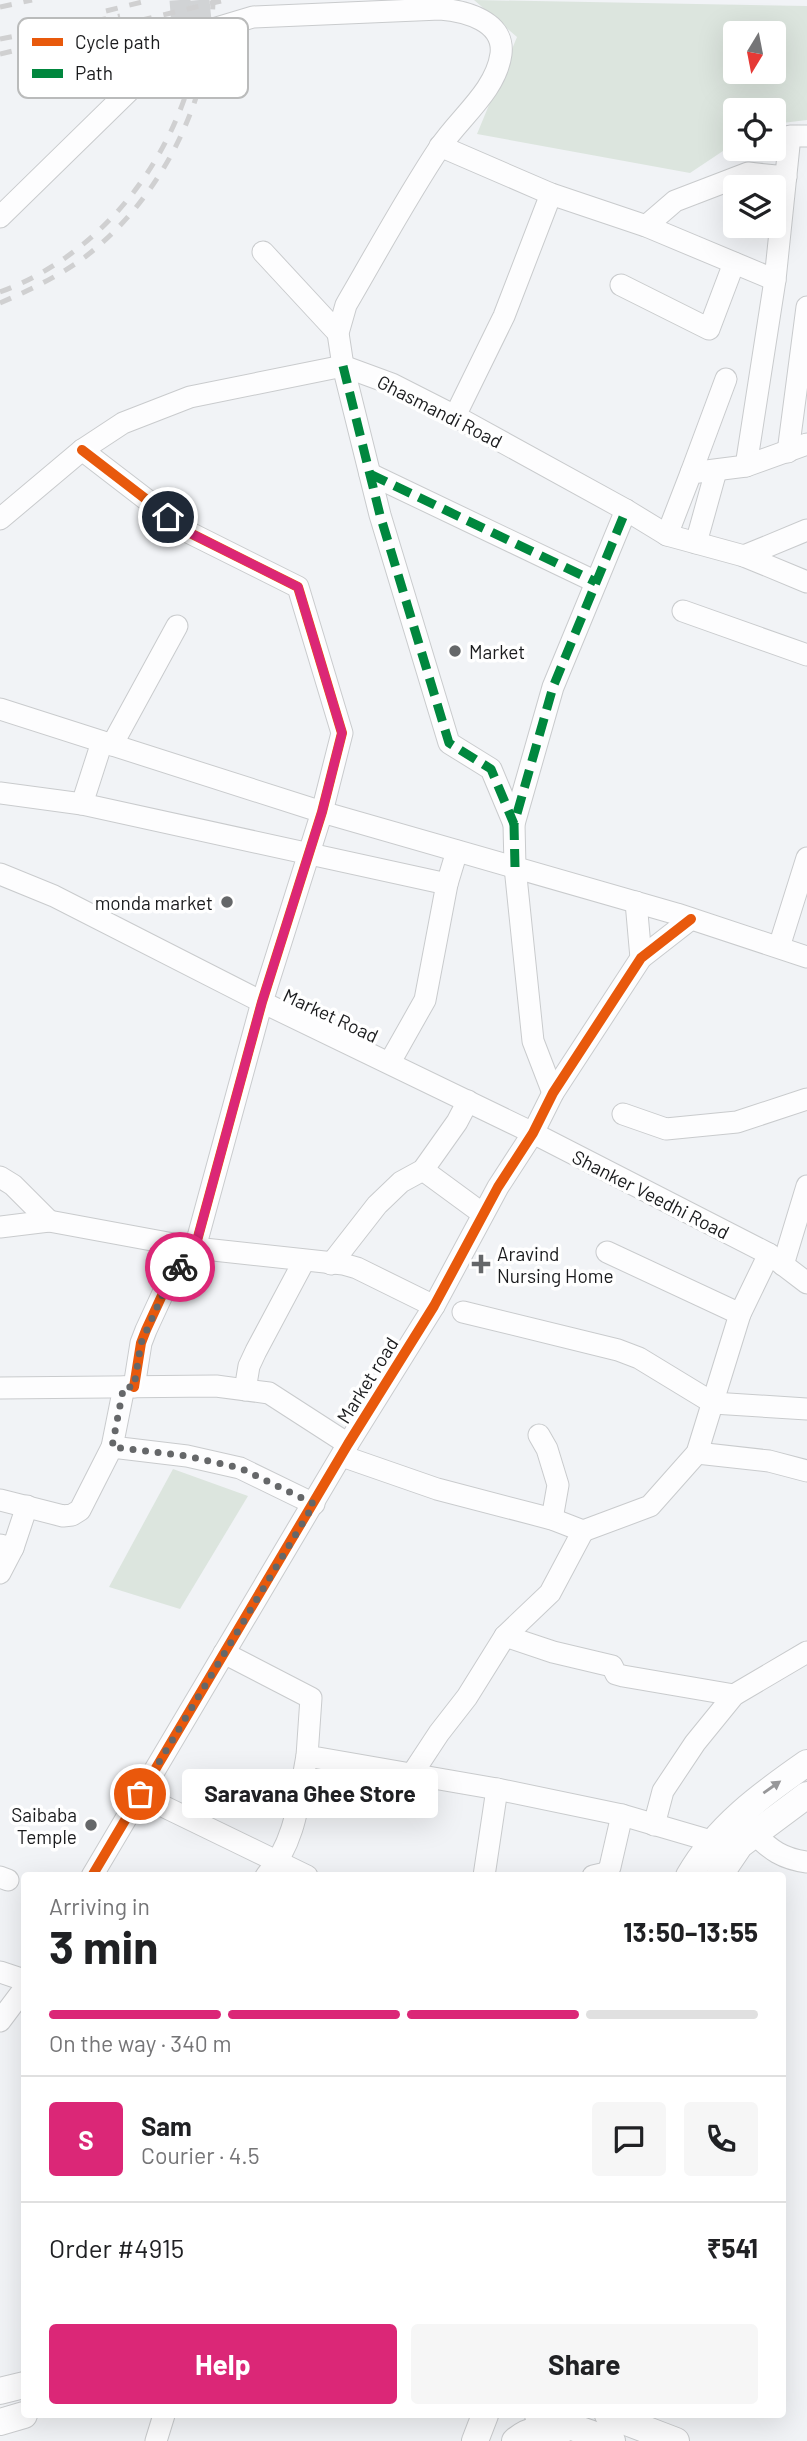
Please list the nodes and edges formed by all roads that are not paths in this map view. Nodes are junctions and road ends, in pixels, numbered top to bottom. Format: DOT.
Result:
graph roads {
  1 [pos="248,18"];
  2 [pos="122,98"];
  3 [pos="807,136"];
  4 [pos="440,146"];
  5 [pos="743,175"];
  6 [pos="767,175"];
  7 [pos="786,177"];
  8 [pos="723,183"];
  9 [pos="551,194"];
  10 [pos="0,217"];
  11 [pos="646,226"];
  12 [pos="779,238"];
  13 [pos="262,252"];
  14 [pos="734,263"];
  15 [pos="775,280"];
  16 [pos="621,285"];
  17 [pos="807,307"];
  18 [pos="338,333"];
  19 [pos="343,366"];
  20 [pos="726,379"];
  21 [pos="455,416"];
  22 [pos="797,448"];
  23 [pos="82,450"];
  24 [pos="746,466"];
  25 [pos="716,471"];
  26 [pos="691,473"];
  27 [pos="370,474"];
  28 [pos="626,510"];
  29 [pos="0,519"];
  30 [pos="807,530"];
  31 [pos="667,536"];
  32 [pos="696,544"];
  33 [pos="744,556"];
  34 [pos="596,582"];
  35 [pos="807,582"];
  36 [pos="682,611"];
  37 [pos="177,626"];
  38 [pos="807,655"];
  39 [pos="0,709"];
  40 [pos="107,744"];
  41 [pos="0,793"];
  42 [pos="82,804"];
  43 [pos="322,812"];
  44 [pos="514,824"];
  45 [pos="457,850"];
  46 [pos="308,854"];
  47 [pos="807,858"];
  48 [pos="515,867"];
  49 [pos="0,874"];
  50 [pos="447,884"];
  51 [pos="636,902"];
  52 [pos="691,919"];
  53 [pos="779,947"];
  54 [pos="807,957"];
  55 [pos="641,958"];
  56 [pos="262,1002"];
  57 [pos="390,1062"];
  58 [pos="553,1093"];
  59 [pos="807,1099"];
  60 [pos="468,1101"];
  61 [pos="624,1114"];
  62 [pos="533,1133"];
  63 [pos="423,1170"];
  64 [pos="0,1177"];
  65 [pos="807,1185"];
  66 [pos="483,1214"];
  67 [pos="49,1221"];
  68 [pos="0,1227"];
  69 [pos="195,1248"];
  70 [pos="607,1252"];
  71 [pos="776,1260"];
  72 [pos="304,1261"];
  73 [pos="331,1264"];
  74 [pos="807,1283"];
  75 [pos="434,1306"];
  76 [pos="463,1312"];
  77 [pos="740,1314"];
  78 [pos="129,1387"];
  79 [pos="0,1388"];
  80 [pos="245,1390"];
  81 [pos="713,1403"];
  82 [pos="807,1409"];
  83 [pos="539,1435"];
  84 [pos="112,1447"];
  85 [pos="345,1450"];
  86 [pos="698,1453"];
  87 [pos="807,1471"];
  88 [pos="0,1500"];
  89 [pos="314,1504"];
  90 [pos="27,1506"];
  91 [pos="552,1519"];
  92 [pos="583,1531"];
  93 [pos="6,1546"];
  94 [pos="0,1573"];
  95 [pos="505,1636"];
  96 [pos="807,1652"];
  97 [pos="224,1653"];
  98 [pos="734,1695"];
  99 [pos="307,1756"];
  100 [pos="807,1763"];
  101 [pos="412,1774"];
  102 [pos="497,1789"];
  103 [pos="140,1794"];
  104 [pos="807,1795"];
  105 [pos="622,1815"];
  106 [pos="654,1825"];
  107 [pos="754,1833"];
  108 [pos="711,1841"];
  109 [pos="807,1862"];
  110 [pos="273,1869"];
  111 [pos="94,1872"];
  112 [pos="485,1872"];
  113 [pos="606,1872"];
  114 [pos="692,1872"];
  115 [pos="722,1872"];
  116 [pos="0,1972"];
  117 [pos="21,1979"];
  118 [pos="21,1993"];
  119 [pos="0,2021"];
  120 [pos="21,2386"];
  121 [pos="0,2391"];
  122 [pos="21,2416"];
  123 [pos="163,2418"];
  124 [pos="470,2418"];
  125 [pos="484,2418"];
  126 [pos="511,2418"];
  127 [pos="546,2418"];
  128 [pos="616,2418"];
  129 [pos="0,2422"];
  130 [pos="580,2430"];
  131 [pos="156,2441"];
  132 [pos="473,2441"];
  133 [pos="505,2441"];
  134 [pos="515,2441"];
  135 [pos="612,2441"];
  136 [pos="676,2441"];
  1 -- 4 [label="street"];
  2 -- 10 [label="street"];
  3 -- 7 [label="street"];
  4 -- 9 [label="street"];
  4 -- 18 [label="street"];
  5 -- 6 [label="street"];
  8 -- 11 [label="street"];
  9 -- 11 [label="street"];
  9 -- 21 [label="street"];
  11 -- 14 [label="street"];
  12 -- 15 [label="street"];
  13 -- 18 [label="street"];
  14 -- 15 [label="street"];
  14 -- 16 [label="street"];
  15 -- 24 [label="street"];
  17 -- 22 [label="street"];
  18 -- 19 [label="street"];
  19 -- 21 [label="street, Ghasmandi Road"];
  19 -- 23 [label="street"];
  19 -- 27 [label="street"];
  20 -- 26 [label="street"];
  21 -- 28 [label="street, Ghasmandi Road"];
  22 -- 24 [label="street"];
  23 -- 29 [label="street"];
  23 -- 43 [label="street"];
  24 -- 25 [label="street"];
  25 -- 26 [label="street"];
  25 -- 32 [label="street"];
  26 -- 31 [label="street"];
  27 -- 34 [label="street"];
  27 -- 44 [label="street"];
  28 -- 31 [label="street, Ghasmandi Road"];
  28 -- 34 [label="street"];
  30 -- 33 [label="street"];
  31 -- 32 [label="street, Ghasmandi Road"];
  32 -- 33 [label="street, Ghasmandi Road"];
  33 -- 35 [label="street, Ghasmandi Road"];
  34 -- 44 [label="street"];
  36 -- 38 [label="street"];
  37 -- 40 [label="street"];
  39 -- 40 [label="street"];
  40 -- 42 [label="street"];
  40 -- 43 [label="street"];
  41 -- 42 [label="street"];
  42 -- 46 [label="street"];
  43 -- 45 [label="street"];
  43 -- 46 [label="street"];
  44 -- 48 [label="street"];
  45 -- 48 [label="street"];
  45 -- 50 [label="street"];
  46 -- 50 [label="street"];
  46 -- 56 [label="street"];
  47 -- 53 [label="street"];
  48 -- 51 [label="street"];
  48 -- 58 [label="street"];
  49 -- 56 [label="street, Market Road"];
  50 -- 57 [label="street"];
  51 -- 52 [label="street"];
  51 -- 55 [label="street"];
  52 -- 53 [label="street"];
  52 -- 55 [label="street, Market road"];
  53 -- 54 [label="street"];
  55 -- 58 [label="street, Market road"];
  56 -- 57 [label="street, Market Road"];
  56 -- 69 [label="street"];
  57 -- 60 [label="street, Market Road"];
  58 -- 62 [label="street, Market road"];
  59 -- 61 [label="street"];
  60 -- 62 [label="street, Market Road"];
  60 -- 63 [label="street"];
  62 -- 66 [label="street, Market road"];
  62 -- 71 [label="street, Shanker Veedhi Road"];
  63 -- 66 [label="street"];
  63 -- 73 [label="street"];
  64 -- 67 [label="street"];
  65 -- 71 [label="street"];
  66 -- 75 [label="street, Market road"];
  67 -- 68 [label="street"];
  67 -- 69 [label="street"];
  69 -- 72 [label="street"];
  69 -- 78 [label="street"];
  70 -- 77 [label="street"];
  71 -- 74 [label="street, Shanker Veedhi Road"];
  71 -- 77 [label="street"];
  72 -- 73 [label="street"];
  72 -- 80 [label="street"];
  73 -- 75 [label="street"];
  75 -- 85 [label="street, Market road"];
  76 -- 81 [label="street"];
  77 -- 81 [label="street"];
  78 -- 79 [label="street"];
  78 -- 80 [label="street"];
  78 -- 84 [label="street"];
  80 -- 85 [label="street"];
  81 -- 82 [label="street"];
  81 -- 86 [label="street"];
  83 -- 91 [label="street"];
  84 -- 89 [label="street"];
  84 -- 90 [label="street"];
  85 -- 89 [label="street, Market road"];
  85 -- 91 [label="street"];
  86 -- 87 [label="street"];
  86 -- 92 [label="street"];
  88 -- 90 [label="street"];
  89 -- 97 [label="street, Market road"];
  90 -- 93 [label="street"];
  91 -- 92 [label="street"];
  92 -- 95 [label="street"];
  93 -- 94 [label="street"];
  95 -- 98 [label="street"];
  95 -- 101 [label="street"];
  96 -- 98 [label="street"];
  97 -- 99 [label="street"];
  97 -- 103 [label="street, Market road"];
  98 -- 106 [label="street"];
  99 -- 101 [label="street"];
  99 -- 110 [label="street"];
  108 -- 100 [label="main road, one-way"];
  101 -- 102 [label="street"];
  102 -- 105 [label="street"];
  102 -- 112 [label="street"];
  103 -- 110 [label="street"];
  103 -- 111 [label="street, Market road"];
  104 -- 107 [label="main road"];
  105 -- 106 [label="street"];
  105 -- 113 [label="street"];
  106 -- 108 [label="street"];
  107 -- 109 [label="street"];
  107 -- 115 [label="main road"];
  108 -- 114 [label="main road"];
  116 -- 117 [label="street"];
  118 -- 119 [label="street"];
  120 -- 121 [label="main road"];
  122 -- 129 [label="main road"];
  123 -- 131 [label="street"];
  124 -- 132 [label="main road"];
  125 -- 132 [label="main road"];
  126 -- 133 [label="main road"];
  127 -- 130 [label="main road"];
  128 -- 136 [label="main road"];
  130 -- 134 [label="main road"];
  130 -- 135 [label="main road"];
}
